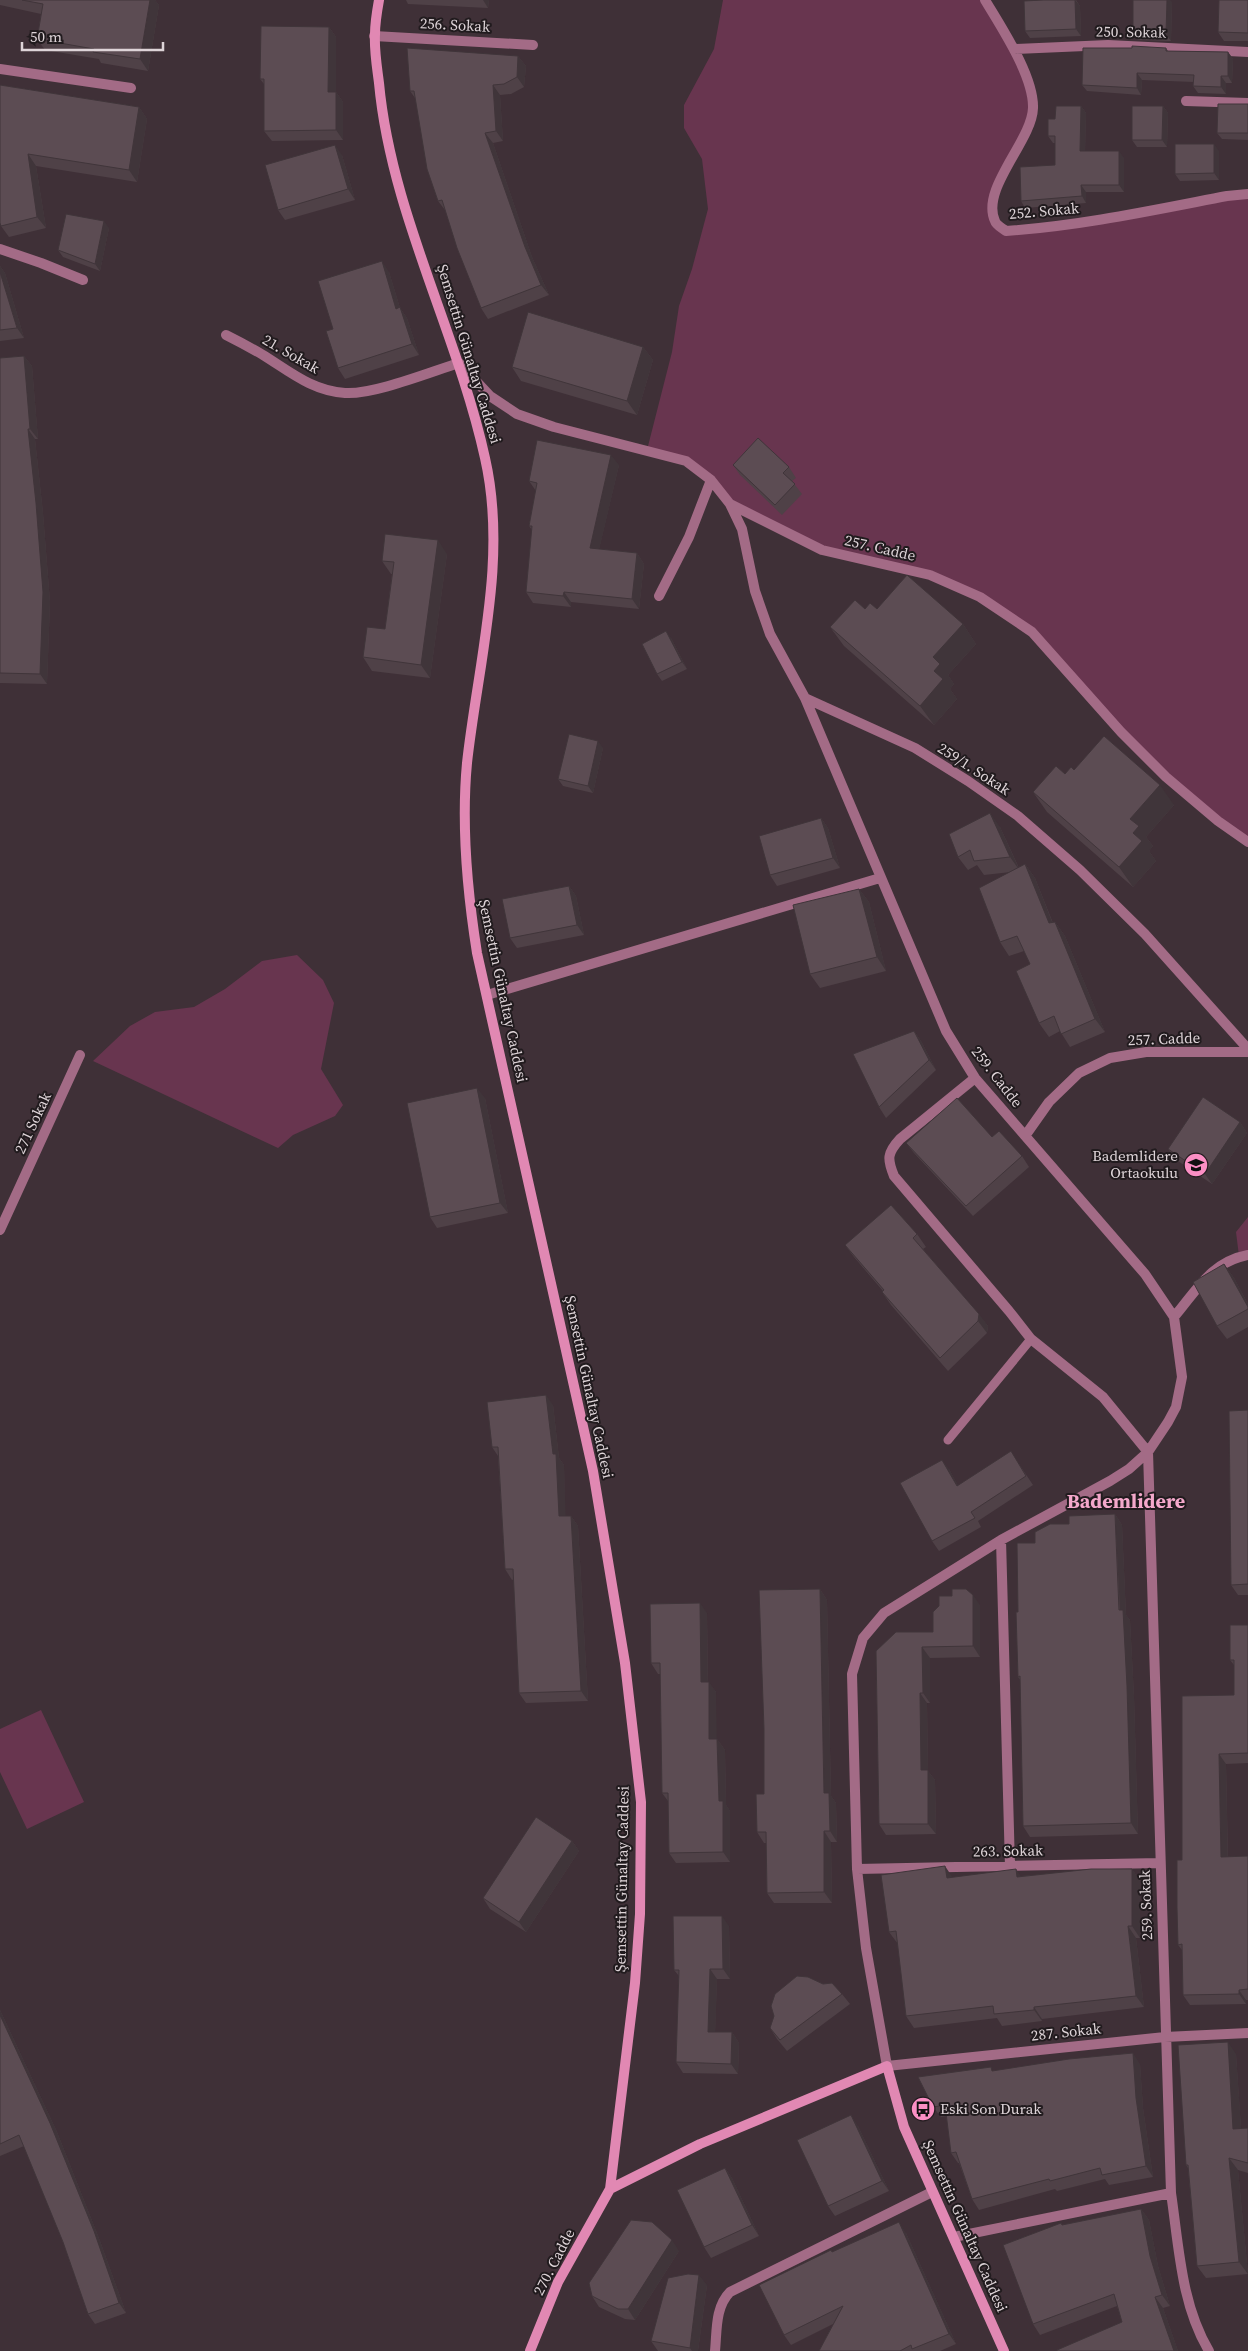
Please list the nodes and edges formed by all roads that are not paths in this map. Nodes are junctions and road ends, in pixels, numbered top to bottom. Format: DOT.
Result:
graph roads {
  1 [pos="379,0"];
  2 [pos="985,0"];
  3 [pos="374,36"];
  4 [pos="533,45"];
  5 [pos="1014,49"];
  6 [pos="1248,52"];
  7 [pos="0,69"];
  8 [pos="131,88"];
  9 [pos="1186,100"];
  10 [pos="1248,102"];
  11 [pos="1248,194"];
  12 [pos="0,249"];
  13 [pos="83,280"];
  14 [pos="226,335"];
  15 [pos="459,363"];
  16 [pos="711,480"];
  17 [pos="730,504"];
  18 [pos="659,596"];
  19 [pos="806,698"];
  20 [pos="1248,842"];
  21 [pos="880,878"];
  22 [pos="487,995"];
  23 [pos="1248,1050"];
  24 [pos="80,1055"];
  25 [pos="975,1078"];
  26 [pos="1025,1136"];
  27 [pos="0,1230"];
  28 [pos="1248,1254"];
  29 [pos="1174,1317"];
  30 [pos="1030,1339"];
  31 [pos="948,1440"];
  32 [pos="1148,1452"];
  33 [pos="1000,1540"];
  34 [pos="1160,1863"];
  35 [pos="1010,1867"];
  36 [pos="857,1869"];
  37 [pos="1248,2034"];
  38 [pos="1165,2037"];
  39 [pos="887,2066"];
  40 [pos="610,2189"];
  41 [pos="932,2192"];
  42 [pos="1171,2194"];
  43 [pos="954,2237"];
  44 [pos="530,2351"];
  45 [pos="715,2351"];
  46 [pos="1004,2351"];
  47 [pos="1209,2351"];
  1 -- 3 [label="street, Şemsettin Günaltay Caddesi"];
  2 -- 5 [label="street, 252. Sokak"];
  3 -- 4 [label="street, 256. Sokak"];
  3 -- 15 [label="street, Şemsettin Günaltay Caddesi"];
  5 -- 6 [label="street, 250. Sokak"];
  5 -- 11 [label="street, 252. Sokak"];
  7 -- 8 [label="street"];
  9 -- 10 [label="street"];
  12 -- 13 [label="street"];
  14 -- 15 [label="street, 21. Sokak"];
  15 -- 16 [label="street, 257. Cadde"];
  15 -- 22 [label="street, Şemsettin Günaltay Caddesi"];
  16 -- 17 [label="street, 257. Cadde"];
  16 -- 18 [label="street"];
  17 -- 19 [label="street"];
  17 -- 20 [label="street, 257. Cadde"];
  19 -- 21 [label="street, 259. Cadde"];
  19 -- 23 [label="street, 259/1. Sokak"];
  21 -- 22 [label="street"];
  21 -- 25 [label="street, 259. Cadde"];
  22 -- 40 [label="street, Şemsettin Günaltay Caddesi"];
  23 -- 26 [label="street, 257. Cadde"];
  24 -- 27 [label="street, 271 Sokak"];
  25 -- 26 [label="street, 259. Cadde"];
  25 -- 30 [label="street"];
  26 -- 29 [label="street, 259. Cadde"];
  28 -- 29 [label="street"];
  29 -- 32 [label="street"];
  30 -- 31 [label="lane"];
  30 -- 32 [label="street"];
  32 -- 33 [label="street"];
  32 -- 34 [label="street, 259. Sokak"];
  33 -- 35 [label="street"];
  33 -- 36 [label="street"];
  34 -- 35 [label="street, 263. Sokak"];
  34 -- 38 [label="street, 259. Sokak"];
  35 -- 36 [label="street, 263. Sokak"];
  36 -- 39 [label="street"];
  37 -- 38 [label="street, 287. Sokak"];
  38 -- 39 [label="street, 287. Sokak"];
  38 -- 42 [label="street, 259. Sokak"];
  39 -- 40 [label="street"];
  39 -- 41 [label="street, Şemsettin Günaltay Caddesi"];
  40 -- 44 [label="street, 270. Cadde"];
  41 -- 43 [label="street, Şemsettin Günaltay Caddesi"];
  41 -- 45 [label="street"];
  42 -- 43 [label="street"];
  42 -- 47 [label="street, 259. Sokak"];
  43 -- 46 [label="street, Şemsettin Günaltay Caddesi"];
}
